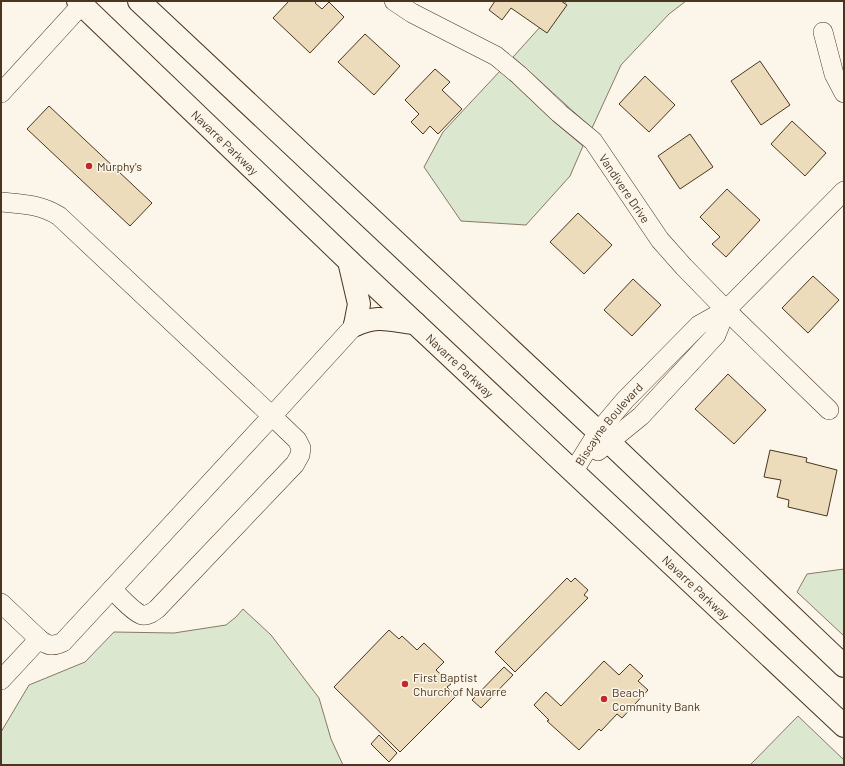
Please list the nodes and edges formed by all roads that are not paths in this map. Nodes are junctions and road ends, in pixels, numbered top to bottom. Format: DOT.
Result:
graph roads {
  1 [pos="139,1"];
  2 [pos="394,1"];
  3 [pos="82,2"];
  4 [pos="824,32"];
  5 [pos="1,93"];
  6 [pos="844,93"];
  7 [pos="844,191"];
  8 [pos="1,202"];
  9 [pos="349,261"];
  10 [pos="726,310"];
  11 [pos="415,323"];
  12 [pos="355,326"];
  13 [pos="829,410"];
  14 [pos="272,416"];
  15 [pos="604,437"];
  16 [pos="573,472"];
  17 [pos="112,589"];
  18 [pos="1,603"];
  19 [pos="39,639"];
  20 [pos="844,666"];
  21 [pos="1,680"];
  22 [pos="844,726"];
  1 -- 15 [label="highway"];
  2 -- 10 [label="street, Vandivere Drive"];
  3 -- 5 [label="street"];
  3 -- 9 [label="highway, Navarre Parkway"];
  4 -- 6 [label="street"];
  7 -- 10 [label="street, Biscayne Boulevard"];
  8 -- 14 [label="street"];
  9 -- 11 [label="highway, Navarre Parkway"];
  9 -- 12 [label="highway"];
  10 -- 13 [label="street, Vandivere Drive"];
  10 -- 15 [label="street, Biscayne Boulevard"];
  11 -- 12 [label="highway"];
  11 -- 16 [label="highway, Navarre Parkway"];
  12 -- 14 [label="street"];
  14 -- 17 [label="street"];
  14 -- 17 [label="street"];
  15 -- 16 [label="street, Biscayne Boulevard"];
  15 -- 20 [label="highway"];
  16 -- 22 [label="highway, Navarre Parkway"];
  17 -- 19 [label="street"];
  18 -- 19 [label="street"];
  19 -- 21 [label="street"];
}
